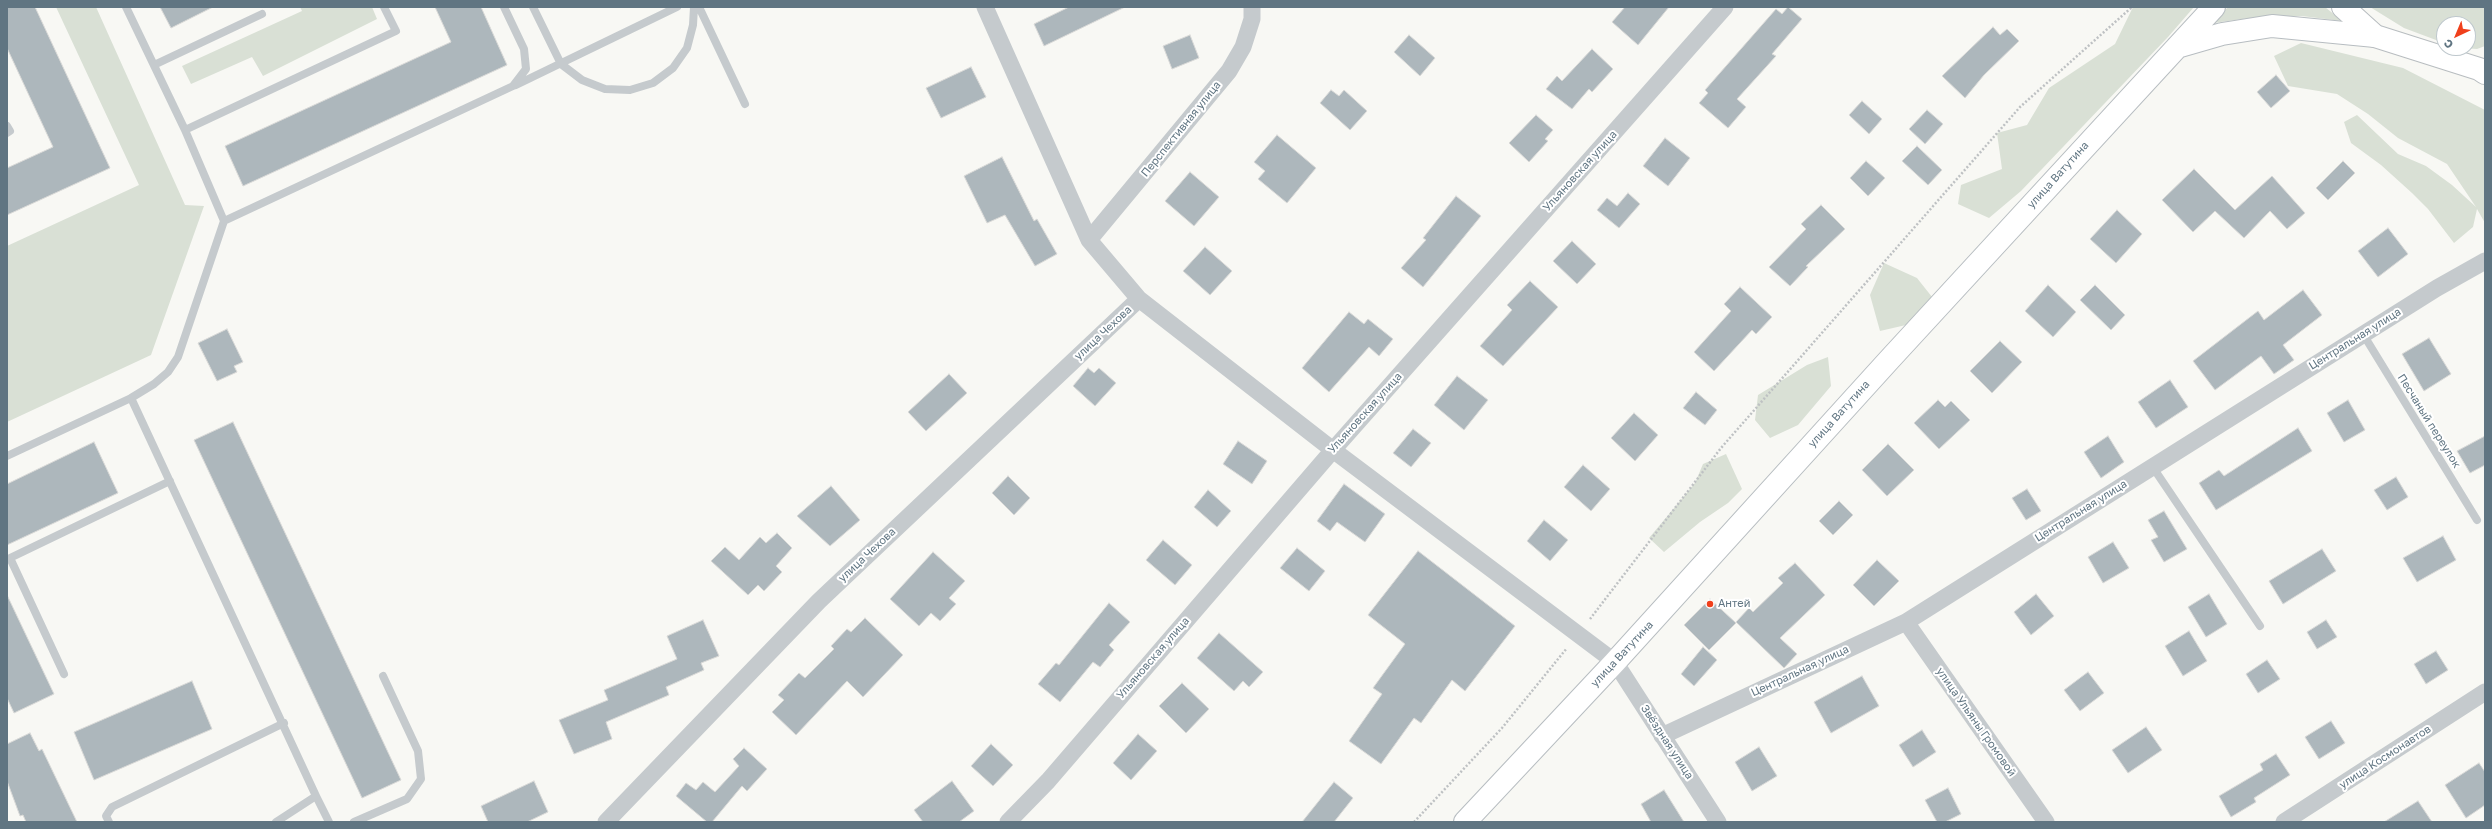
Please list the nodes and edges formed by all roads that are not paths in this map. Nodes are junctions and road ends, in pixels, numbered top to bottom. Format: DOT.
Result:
graph roads {
  1 [pos="126,7"];
  2 [pos="384,7"];
  3 [pos="504,7"];
  4 [pos="534,7"];
  5 [pos="677,7"];
  6 [pos="694,7"];
  7 [pos="699,7"];
  8 [pos="985,7"];
  9 [pos="1252,7"];
  10 [pos="1726,7"];
  11 [pos="2214,7"];
  12 [pos="2343,7"];
  13 [pos="262,14"];
  14 [pos="2375,36"];
  15 [pos="2174,48"];
  16 [pos="561,64"];
  17 [pos="154,65"];
  18 [pos="2484,69"];
  19 [pos="513,86"];
  20 [pos="745,104"];
  21 [pos="7,126"];
  22 [pos="185,130"];
  23 [pos="7,132"];
  24 [pos="224,221"];
  25 [pos="1089,240"];
  26 [pos="2485,261"];
  27 [pos="1139,299"];
  28 [pos="2363,334"];
  29 [pos="131,398"];
  30 [pos="1333,450"];
  31 [pos="7,456"];
  32 [pos="2152,466"];
  33 [pos="170,481"];
  34 [pos="2477,520"];
  35 [pos="1906,622"];
  36 [pos="2260,626"];
  37 [pos="1615,662"];
  38 [pos="64,674"];
  39 [pos="383,676"];
  40 [pos="2485,692"];
  41 [pos="284,724"];
  42 [pos="1662,736"];
  43 [pos="316,796"];
  44 [pos="109,822"];
  45 [pos="276,822"];
  46 [pos="329,822"];
  47 [pos="354,822"];
  48 [pos="606,822"];
  49 [pos="1008,822"];
  50 [pos="1465,822"];
  51 [pos="1718,822"];
  52 [pos="2046,822"];
  53 [pos="2284,822"];
  1 -- 17 [label="lane"];
  2 -- 22 [label="lane"];
  3 -- 19 [label="lane"];
  4 -- 16 [label="lane"];
  5 -- 16 [label="lane"];
  6 -- 16 [label="lane"];
  7 -- 20 [label="lane"];
  8 -- 25 [label="street"];
  9 -- 25 [label="street, Перспективная улица"];
  10 -- 30 [label="street, Ульяновская улица"];
  11 -- 15 [label="main road, улица Ватутина"];
  12 -- 14 [label="main road"];
  13 -- 17 [label="lane"];
  14 -- 15 [label="main road"];
  14 -- 18 [label="main road"];
  15 -- 37 [label="main road, улица Ватутина"];
  16 -- 19 [label="lane"];
  17 -- 22 [label="lane"];
  19 -- 24 [label="lane"];
  21 -- 23 [label="lane"];
  22 -- 24 [label="lane"];
  24 -- 29 [label="lane"];
  25 -- 27 [label="street"];
  26 -- 28 [label="street, Центральная улица"];
  27 -- 30 [label="street"];
  27 -- 48 [label="street, улица Чехова"];
  28 -- 32 [label="street, Центральная улица"];
  28 -- 34 [label="lane, Песчаный переулок"];
  29 -- 31 [label="lane"];
  29 -- 33 [label="lane"];
  30 -- 37 [label="street"];
  30 -- 49 [label="street, Ульяновская улица"];
  32 -- 35 [label="street, Центральная улица"];
  32 -- 36 [label="lane"];
  33 -- 38 [label="lane"];
  33 -- 41 [label="lane"];
  35 -- 42 [label="street, Центральная улица"];
  35 -- 52 [label="street, улица Ульяны Громовой"];
  37 -- 42 [label="street, Звёздная улица"];
  37 -- 50 [label="main road, улица Ватутина"];
  39 -- 47 [label="lane"];
  40 -- 53 [label="street, улица Космонавтов"];
  41 -- 43 [label="lane"];
  41 -- 44 [label="lane"];
  42 -- 51 [label="street, Звёздная улица"];
  43 -- 45 [label="lane"];
  43 -- 46 [label="lane"];
}
